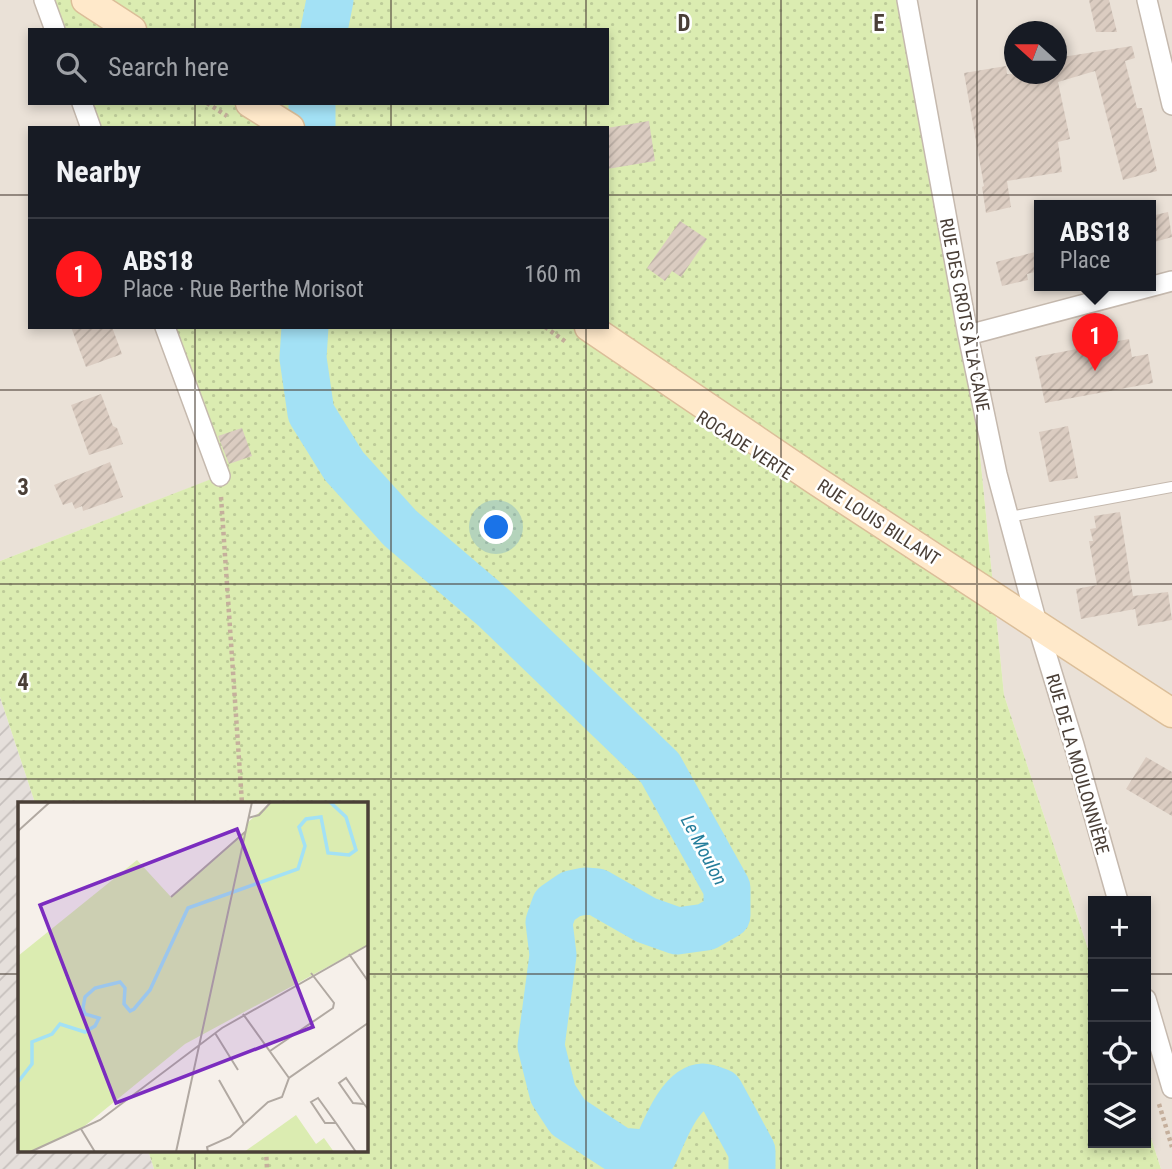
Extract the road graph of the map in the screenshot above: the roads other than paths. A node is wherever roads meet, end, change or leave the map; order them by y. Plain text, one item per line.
1 (44, 0) edge
2 (86, 0) edge
3 (907, 0) edge
4 (1147, 0) edge
5 (54, 28) edge
6 (129, 28) edge
7 (83, 105) edge
8 (253, 105) edge
9 (1172, 105) edge
10 (90, 126) edge
11 (287, 126) edge
12 (1134, 291) edge
13 (166, 329) edge
14 (968, 335) junction
15 (583, 338) edge
16 (219, 476) road end
17 (1172, 487) edge
18 (1009, 517) junction
19 (1038, 626) junction
20 (1172, 713) edge
21 (1117, 896) edge
22 (1151, 1016) edge
23 (1172, 1088) edge

1 - 5 street
2 - 6 street
3 - 14 street, RUE DES CROTS À LA CANE
4 - 9 street
7 - 10 street
8 - 11 street
12 - 14 street
13 - 16 street
14 - 18 street, RUE DES CROTS À LA CANE
15 - 19 street, RUE LOUIS BILLANT
17 - 18 lane
18 - 19 street, RUE DES CROTS À LA CANE
19 - 20 street, RUE LOUIS BILLANT
19 - 21 street, RUE DE LA MOULONNIÈRE
22 - 23 street

